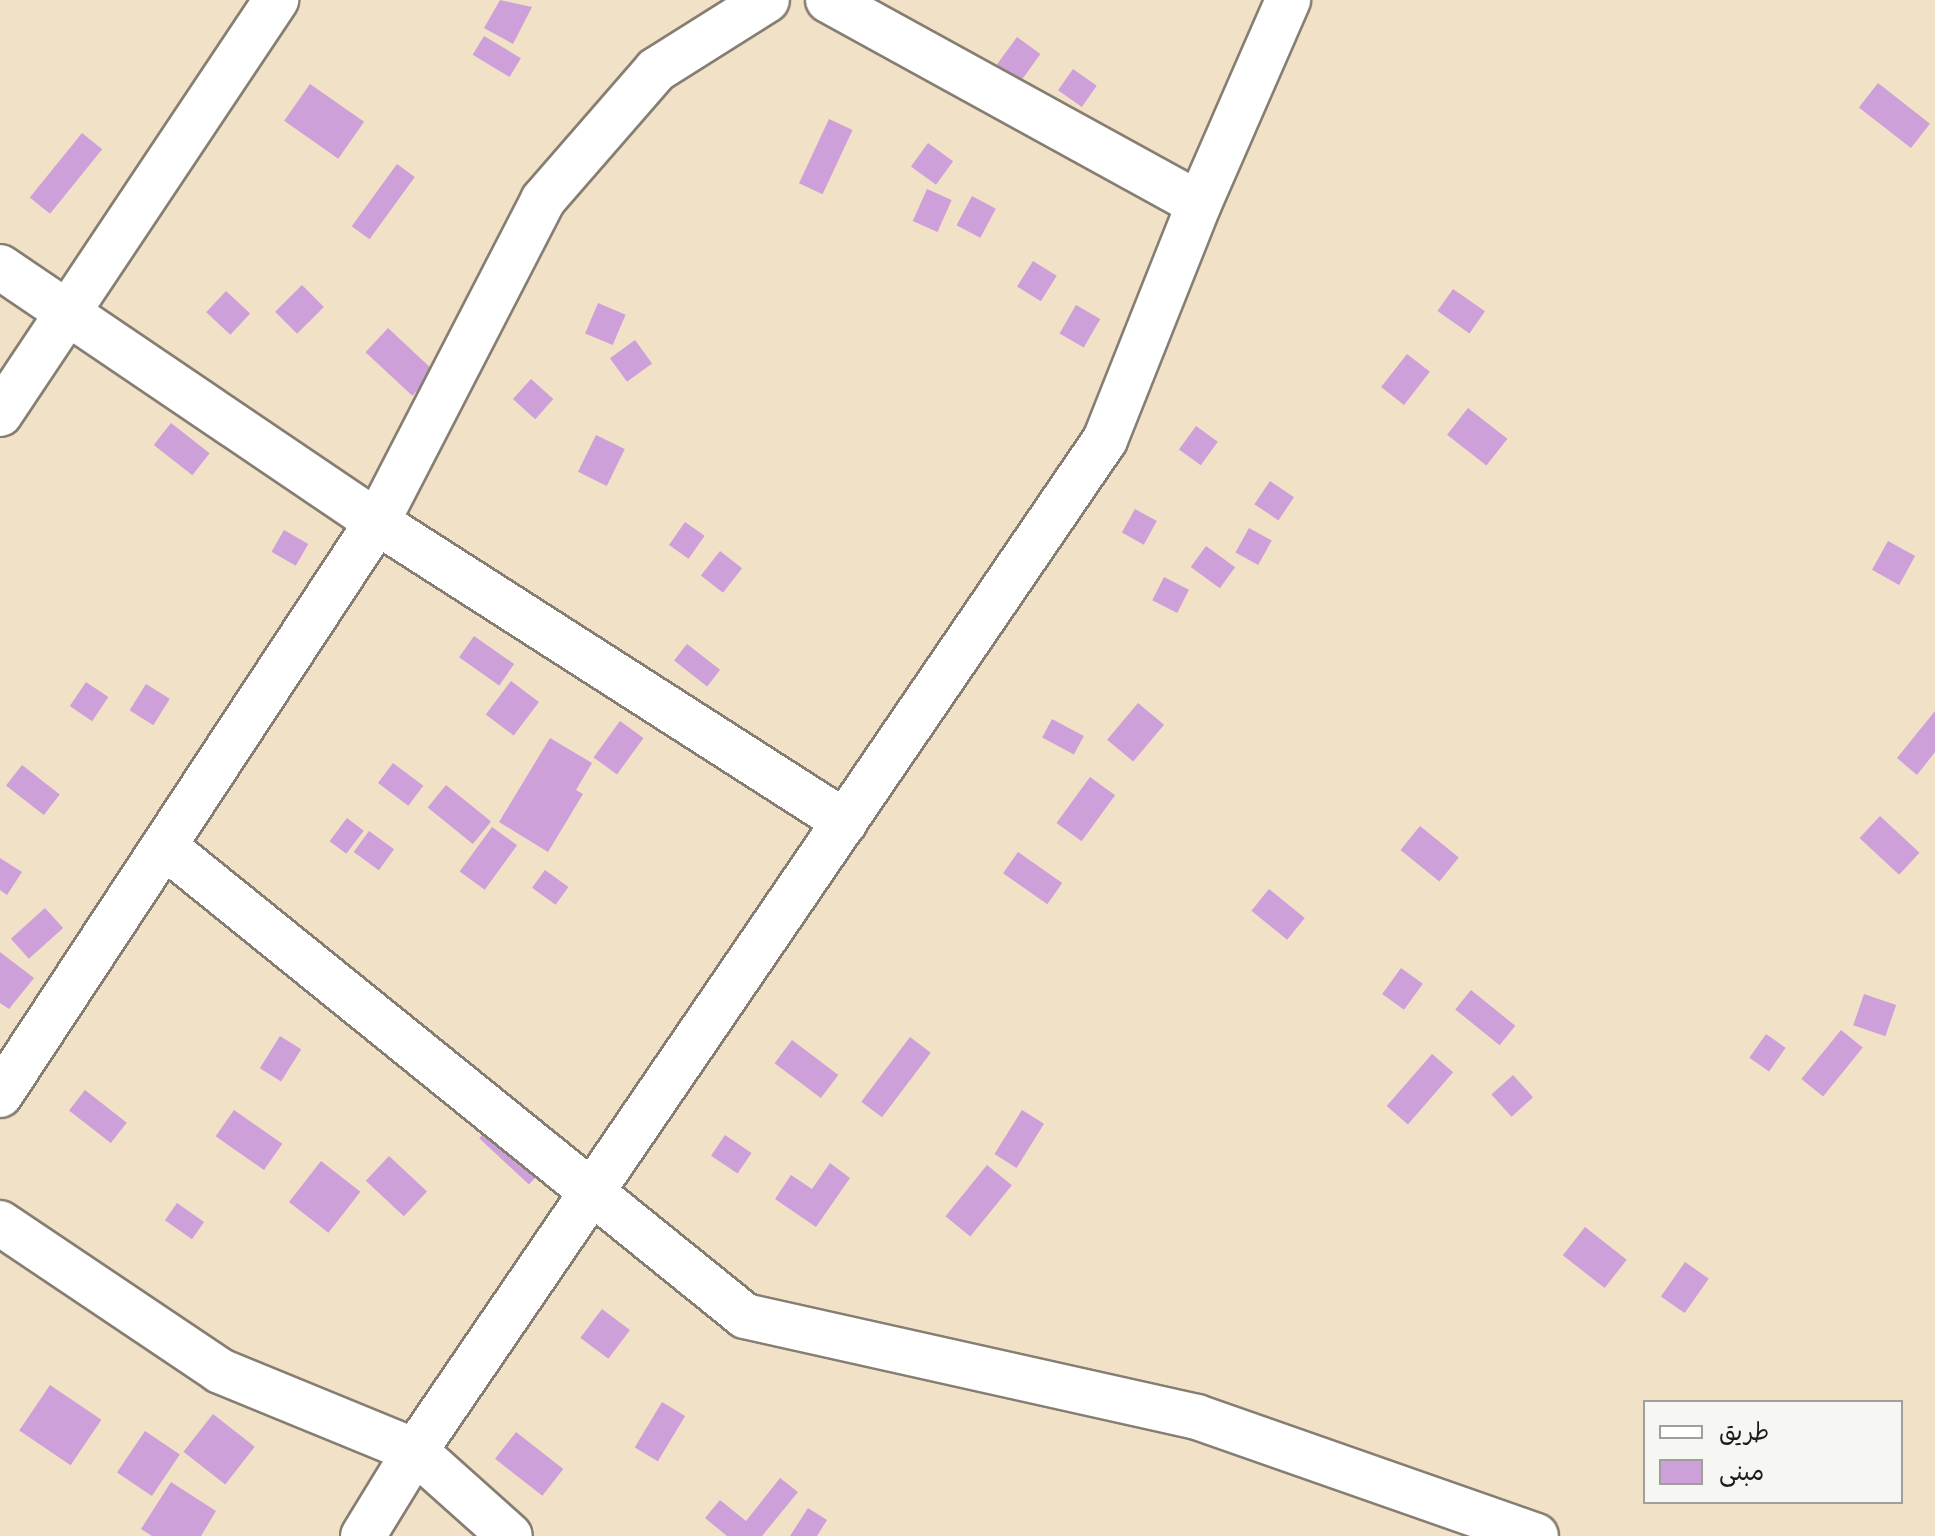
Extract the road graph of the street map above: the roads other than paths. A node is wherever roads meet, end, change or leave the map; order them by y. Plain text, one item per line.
1 (276, 0) edge
2 (767, 0) edge
3 (828, 0) edge
4 (1288, 0) edge
5 (1199, 204) junction
6 (0, 267) edge
7 (66, 315) junction
8 (0, 414) edge
9 (377, 522) junction
10 (845, 822) junction
11 (164, 846) junction
12 (0, 1095) edge
13 (592, 1192) junction
14 (0, 1223) edge
15 (415, 1451) junction
16 (363, 1536) edge
17 (510, 1536) edge
18 (1536, 1536) edge

1 - 7 street
2 - 9 street
3 - 5 street
4 - 5 street
5 - 10 street
6 - 7 street
7 - 8 street
7 - 9 street
9 - 10 street
9 - 11 street
10 - 13 street
11 - 12 street
11 - 13 street
13 - 15 street
13 - 18 street
14 - 15 street
15 - 16 street
15 - 17 street

